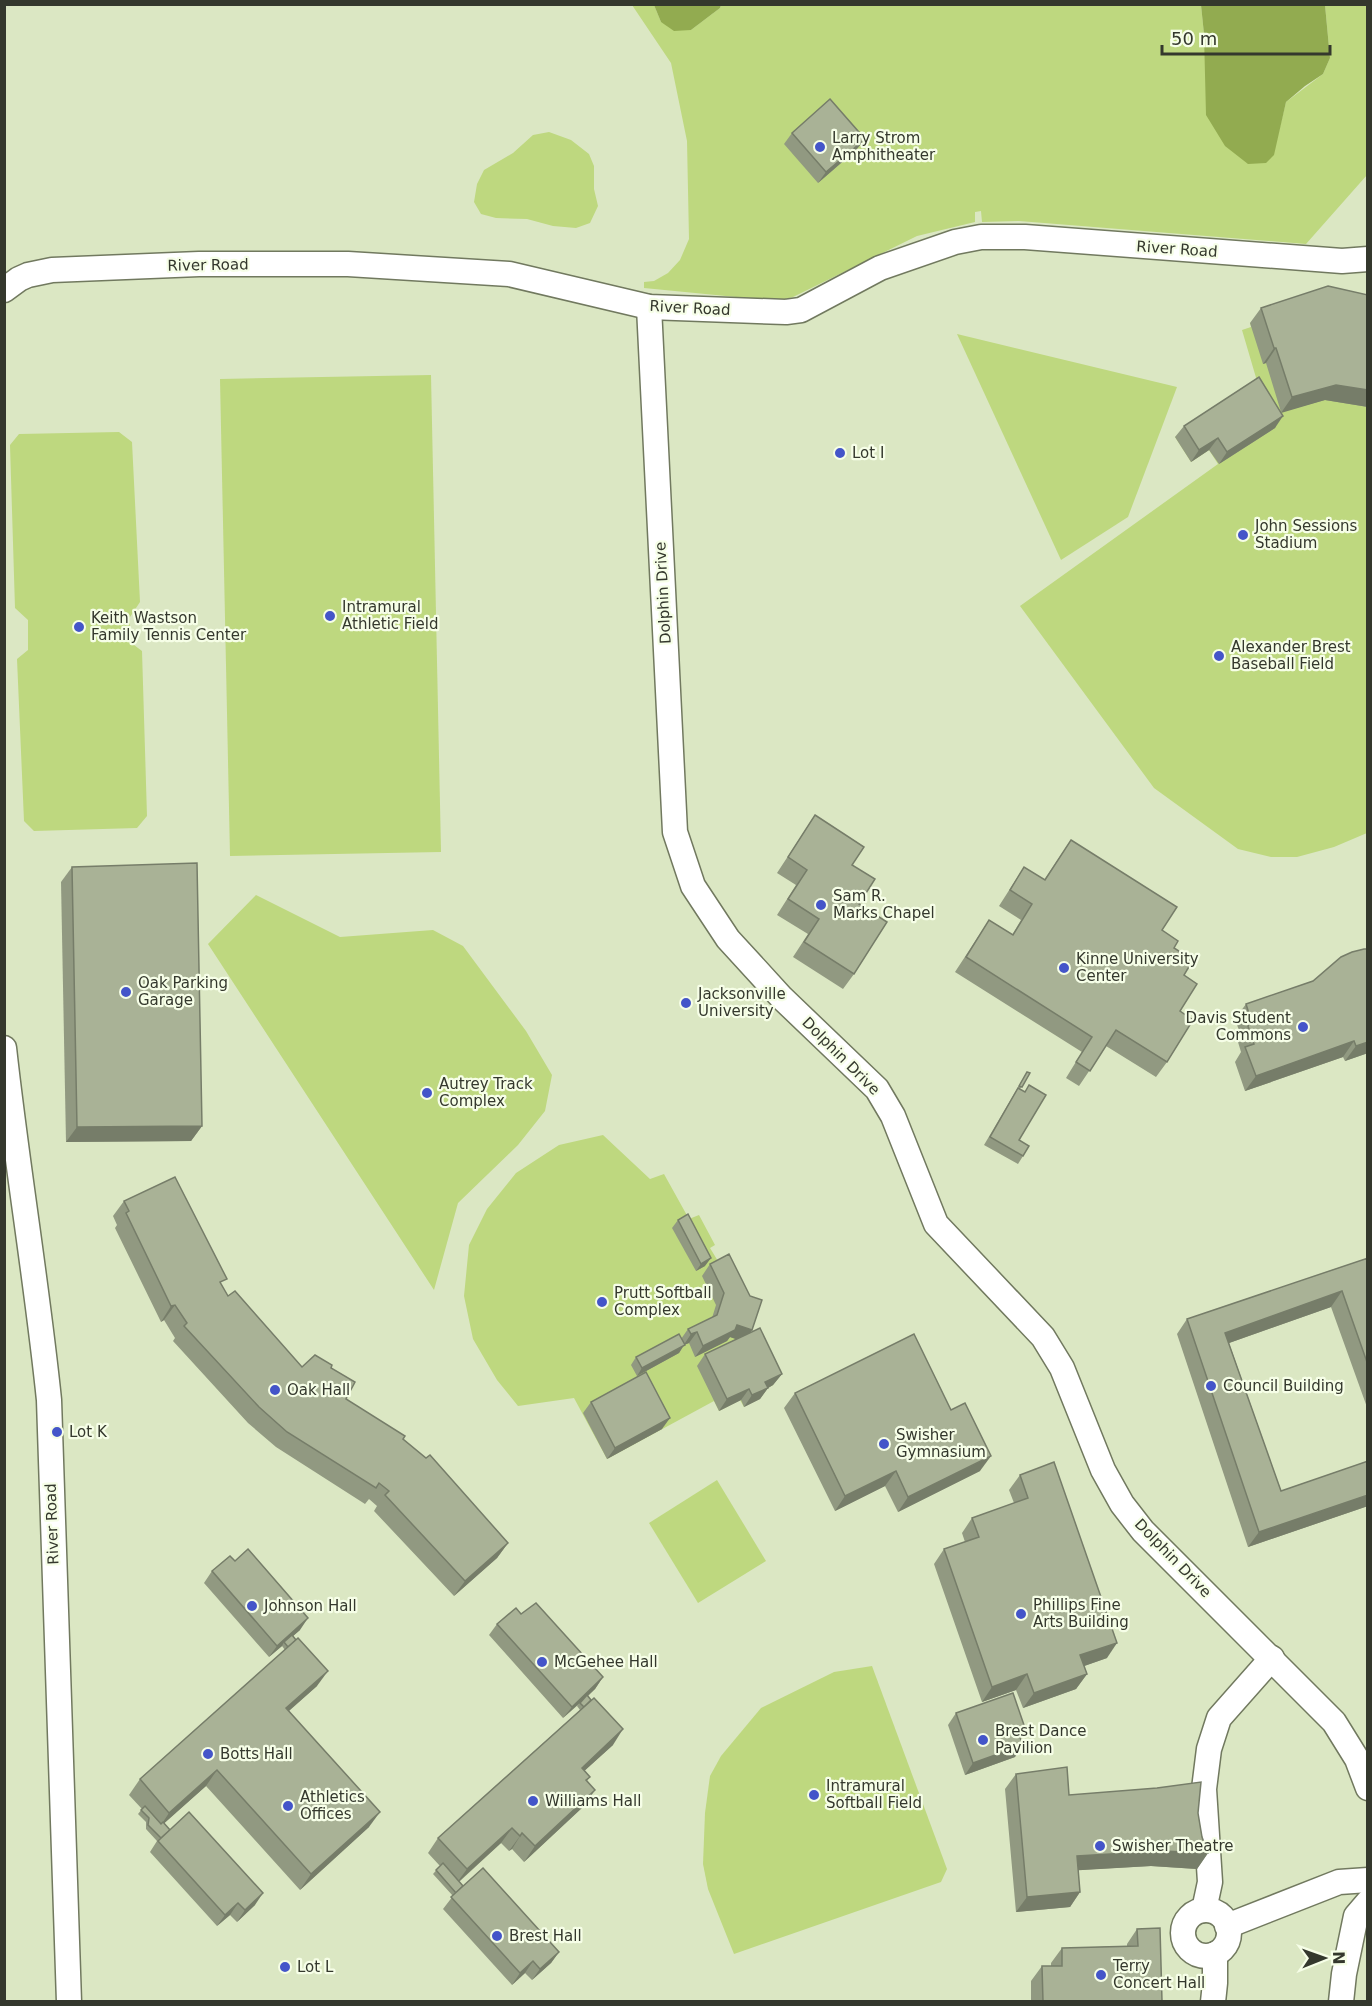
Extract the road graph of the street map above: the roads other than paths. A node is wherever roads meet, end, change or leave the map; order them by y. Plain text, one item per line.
1 (1368, 259) edge
2 (4, 290) edge
3 (649, 307) junction
4 (4, 1048) edge
5 (1272, 1658) junction
6 (1368, 1788) edge
7 (1368, 1880) edge
8 (1368, 1902) edge
9 (1204, 1910) junction
10 (1227, 1926) junction
11 (1215, 1954) junction
12 (69, 2001) edge
13 (1213, 2001) edge
14 (1341, 2001) edge

1 - 3 street, River Road
2 - 3 street, River Road
3 - 5 street, Dolphin Drive
4 - 12 street, River Road
5 - 6 street, Dolphin Drive
5 - 9 street
7 - 10 street
8 - 14 street
9 - 10 street
9 - 11 street
10 - 11 street
11 - 13 street

